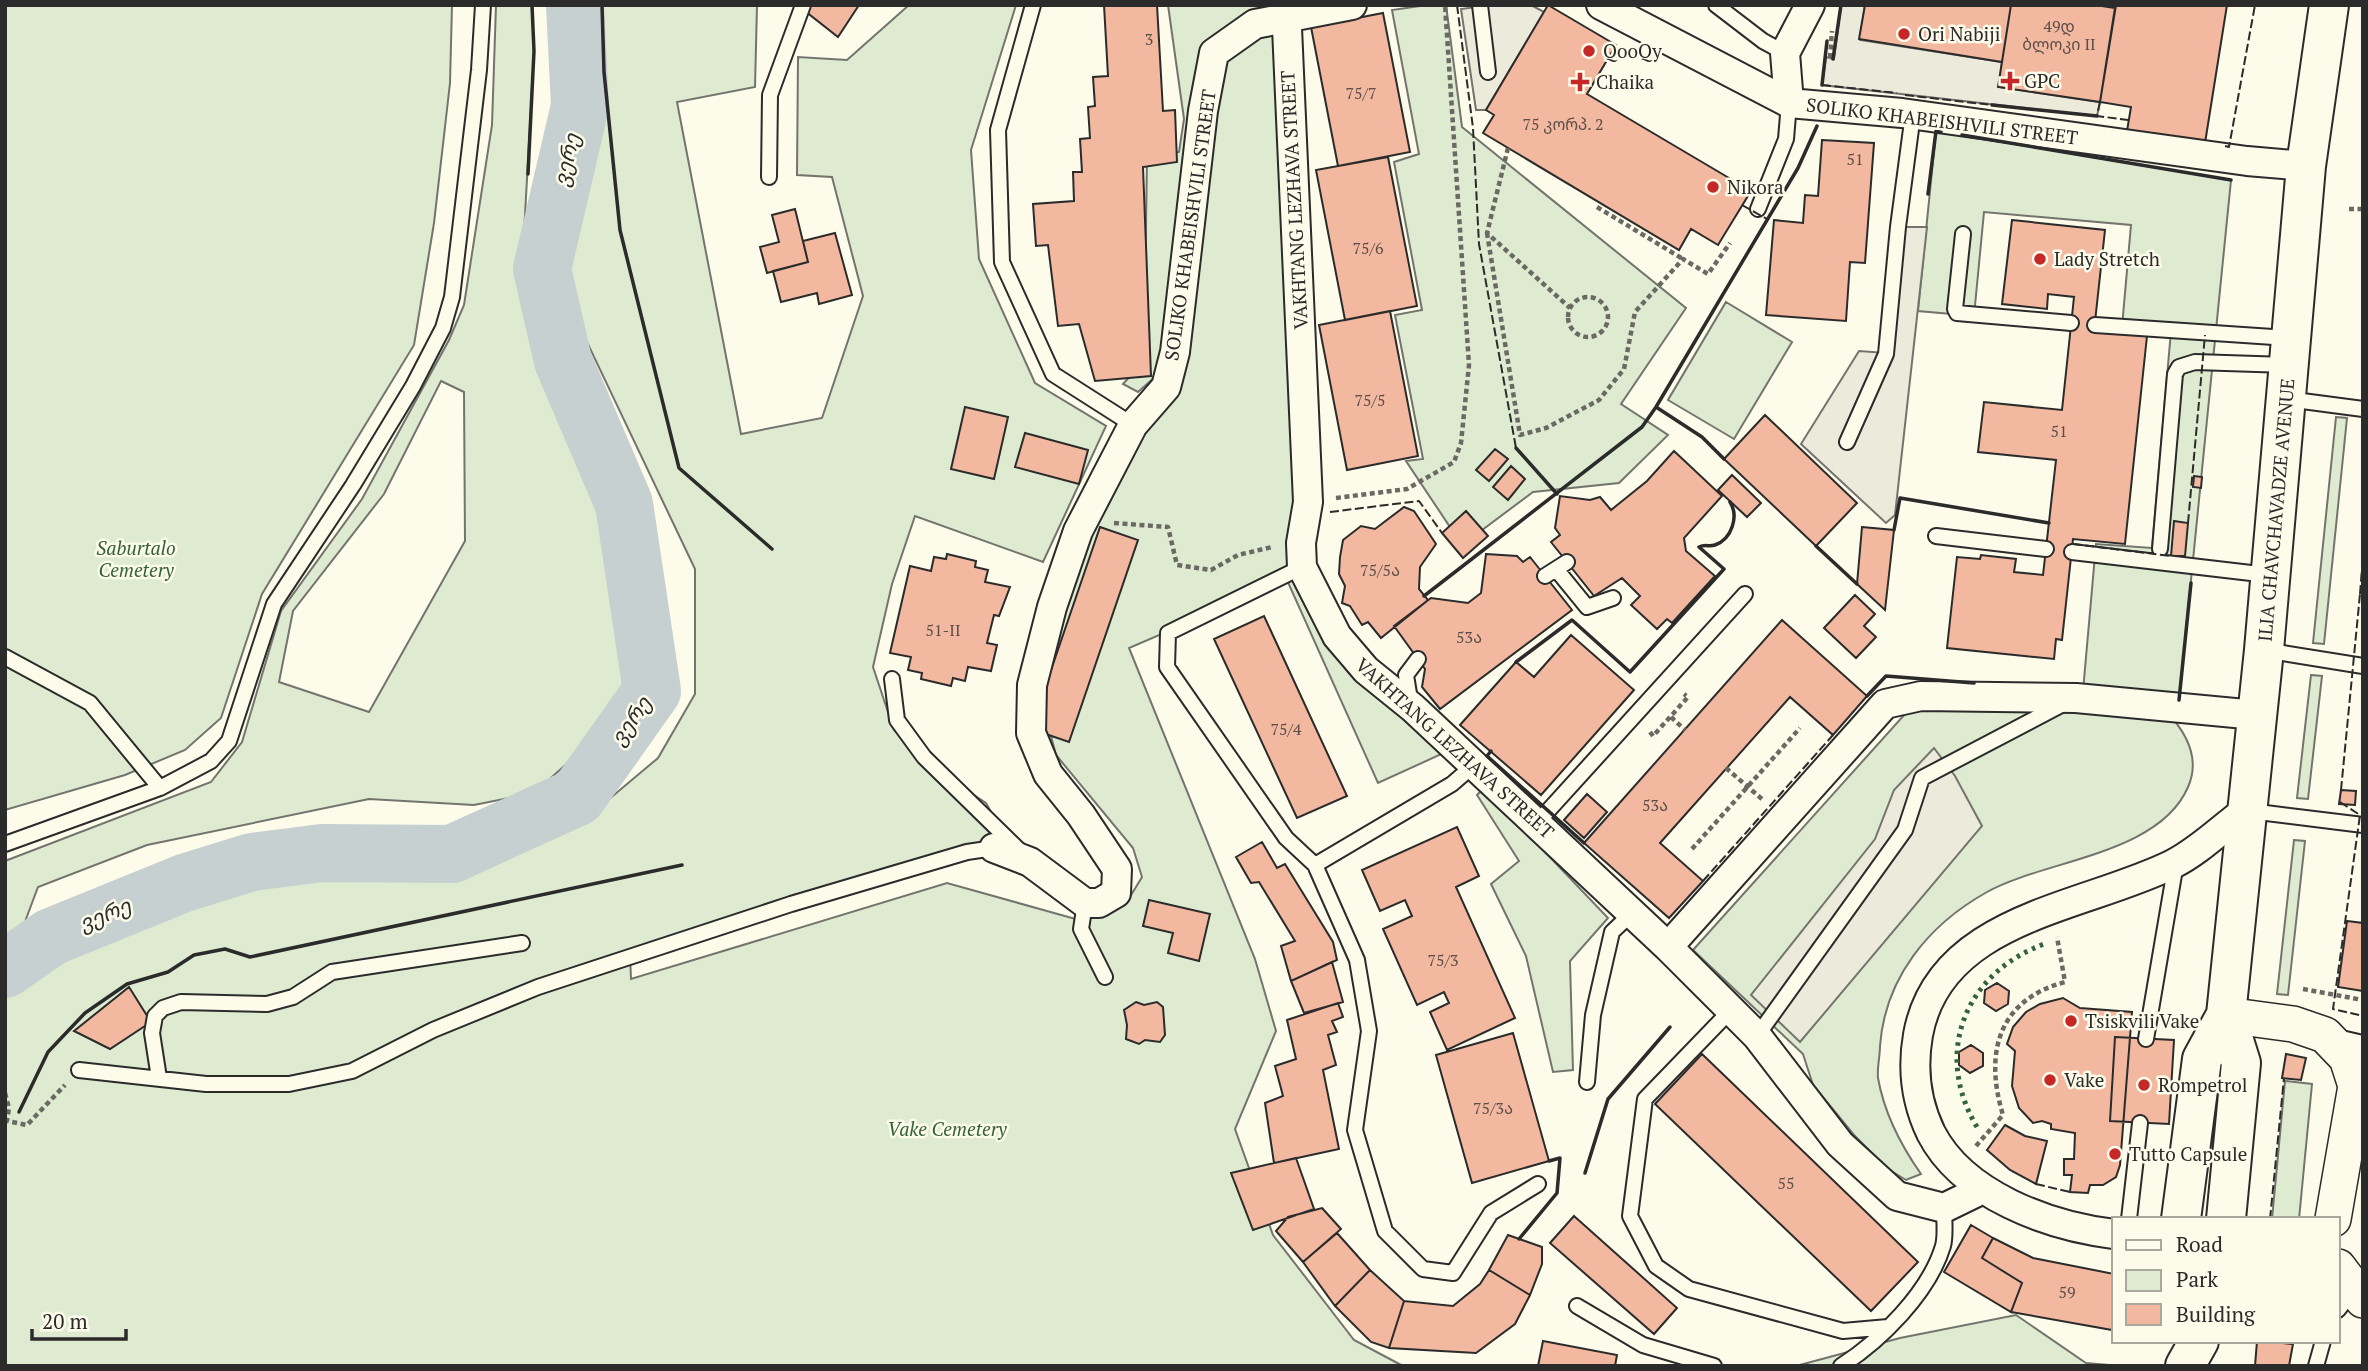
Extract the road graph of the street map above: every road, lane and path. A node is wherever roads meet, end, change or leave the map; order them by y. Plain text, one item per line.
1 (483, 5) edge
2 (803, 5) edge
3 (1033, 5) edge
4 (1352, 5) edge
5 (1445, 5) edge
6 (1480, 5) edge
7 (1601, 5) edge
8 (1716, 5) edge
9 (1810, 5) edge
10 (2329, 5) edge
11 (1286, 11) edge
12 (1831, 40) dead end
13 (1785, 52) junction
14 (1830, 58) dead end
15 (1488, 72) dead end
16 (1789, 103) junction
17 (1913, 114) junction
18 (1508, 148) dead end
19 (2306, 166) junction
20 (769, 177) dead end
21 (1597, 207) dead end
22 (1758, 209) dead end
23 (2349, 209) dead end
24 (2363, 209) edge
25 (1487, 233) junction
26 (1963, 234) dead end
27 (1730, 243) dead end
28 (1683, 260) junction
29 (1570, 308) junction
30 (2071, 323) dead end
31 (2095, 325) dead end
32 (2288, 367) junction
33 (2363, 409) edge
34 (1133, 425) junction
35 (1847, 442) dead end
36 (1308, 502) junction
37 (1089, 511) junction
38 (1936, 536) dead end
39 (2046, 549) dead end
40 (2160, 549) dead end
41 (2072, 552) dead end
42 (1301, 555) junction
43 (1556, 569) dead end
44 (2270, 576) junction
45 (1745, 594) dead end
46 (1613, 598) dead end
47 (2264, 650) junction
48 (5, 657) edge
49 (1418, 659) dead end
50 (2363, 666) edge
51 (892, 679) dead end
52 (1688, 697) dead end
53 (2076, 698) junction
54 (1413, 708) junction
55 (2256, 715) junction
56 (1671, 717) junction
57 (1800, 728) dead end
58 (1685, 730) dead end
59 (1653, 736) dead end
60 (1474, 765) junction
61 (1727, 768) dead end
62 (1748, 787) junction
63 (160, 788) junction
64 (1769, 806) dead end
65 (2245, 811) junction
66 (1537, 822) junction
67 (2363, 825) edge
68 (5, 844) edge
69 (994, 848) joint
70 (1692, 849) dead end
71 (1030, 862) junction
72 (2176, 863) junction
73 (1315, 865) junction
74 (1086, 903) junction
75 (2051, 908) junction
76 (1632, 912) junction
77 (522, 943) dead end
78 (1668, 947) junction
79 (1105, 977) dead end
80 (2303, 989) dead end
81 (2363, 1000) edge
82 (1731, 1010) junction
83 (2226, 1014) junction
84 (2325, 1035) junction
85 (1757, 1036) junction
86 (2146, 1039) dead end
87 (2363, 1043) edge
88 (79, 1070) joint
89 (159, 1079) junction
90 (1587, 1082) dead end
91 (5, 1093) edge
92 (2140, 1123) dead end
93 (1956, 1167) junction
94 (1538, 1184) dead end
95 (1981, 1190) junction
96 (1944, 1208) junction
97 (2129, 1217) edge
98 (2181, 1217) edge
99 (2226, 1217) edge
100 (2333, 1217) edge
101 (2112, 1233) edge
102 (1577, 1306) dead end
103 (1888, 1327) junction
104 (2178, 1343) edge
105 (2198, 1343) edge
106 (2322, 1343) edge
107 (1714, 1366) edge
108 (1841, 1366) edge
109 (2184, 1366) edge
110 (2316, 1366) edge

1 - 63 lane
2 - 20 lane
3 - 34 lane
4 - 11 street, SOLIKO KHABEISHVILI STREET
5 - 36 path
6 - 15 lane
7 - 16 street, SOLIKO KHABEISHVILI STREET
8 - 13 lane
9 - 13 street
10 - 19 main road, ILIA CHAVCHAVADZE AVENUE
11 - 34 street, SOLIKO KHABEISHVILI STREET
11 - 36 street, VAKHTANG LEZHAVA STREET
12 - 14 path
13 - 16 street
16 - 17 street, SOLIKO KHABEISHVILI STREET
16 - 22 lane
17 - 19 street, SOLIKO KHABEISHVILI STREET
17 - 35 lane
18 - 25 path
19 - 32 main road, ILIA CHAVCHAVADZE AVENUE
21 - 28 path
23 - 24 path
25 - 28 path
25 - 29 path
26 - 30 lane
27 - 28 path
29 - 29 path
31 - 32 lane
32 - 33 lane
32 - 40 lane
32 - 44 main road, ILIA CHAVCHAVADZE AVENUE
34 - 37 street, SOLIKO KHABEISHVILI STREET
36 - 42 street, VAKHTANG LEZHAVA STREET
37 - 42 path
37 - 74 street, SOLIKO KHABEISHVILI STREET
38 - 39 lane
41 - 44 lane
42 - 54 street, VAKHTANG LEZHAVA STREET
42 - 73 lane
43 - 46 lane
44 - 47 main road, ILIA CHAVCHAVADZE AVENUE
45 - 66 lane
47 - 50 lane
47 - 55 main road, ILIA CHAVCHAVADZE AVENUE
48 - 63 lane
49 - 54 lane
51 - 71 lane
52 - 56 path
53 - 55 street
53 - 78 street
53 - 85 lane
54 - 60 street, VAKHTANG LEZHAVA STREET
55 - 65 main road, ILIA CHAVCHAVADZE AVENUE
56 - 58 path
56 - 59 path
57 - 62 path
60 - 66 street, VAKHTANG LEZHAVA STREET
60 - 73 lane
61 - 62 path
62 - 64 path
62 - 70 path
63 - 68 lane
65 - 67 lane
65 - 72 street
65 - 83 main road, ILIA CHAVCHAVADZE AVENUE
66 - 76 street, VAKHTANG LEZHAVA STREET
69 - 71 street
69 - 89 lane
71 - 74 street
72 - 75 street
72 - 86 lane
73 - 94 lane
74 - 79 lane
75 - 93 path
75 - 93 street
76 - 78 street, VAKHTANG LEZHAVA STREET
76 - 90 lane
77 - 89 lane
78 - 82 street, VAKHTANG LEZHAVA STREET
80 - 81 path
82 - 85 street, VAKHTANG LEZHAVA STREET
82 - 103 lane
83 - 84 street
83 - 98 main road, ILIA CHAVCHAVADZE AVENUE
83 - 99 main road, ILIA CHAVCHAVADZE AVENUE
84 - 87 lane
84 - 100 street
85 - 96 street, VAKHTANG LEZHAVA STREET
88 - 89 lane
88 - 91 path
92 - 97 lane
93 - 95 street
95 - 96 street
95 - 101 street
96 - 103 lane
102 - 107 lane
103 - 108 lane
104 - 109 main road
105 - 109 main road
106 - 110 lane

